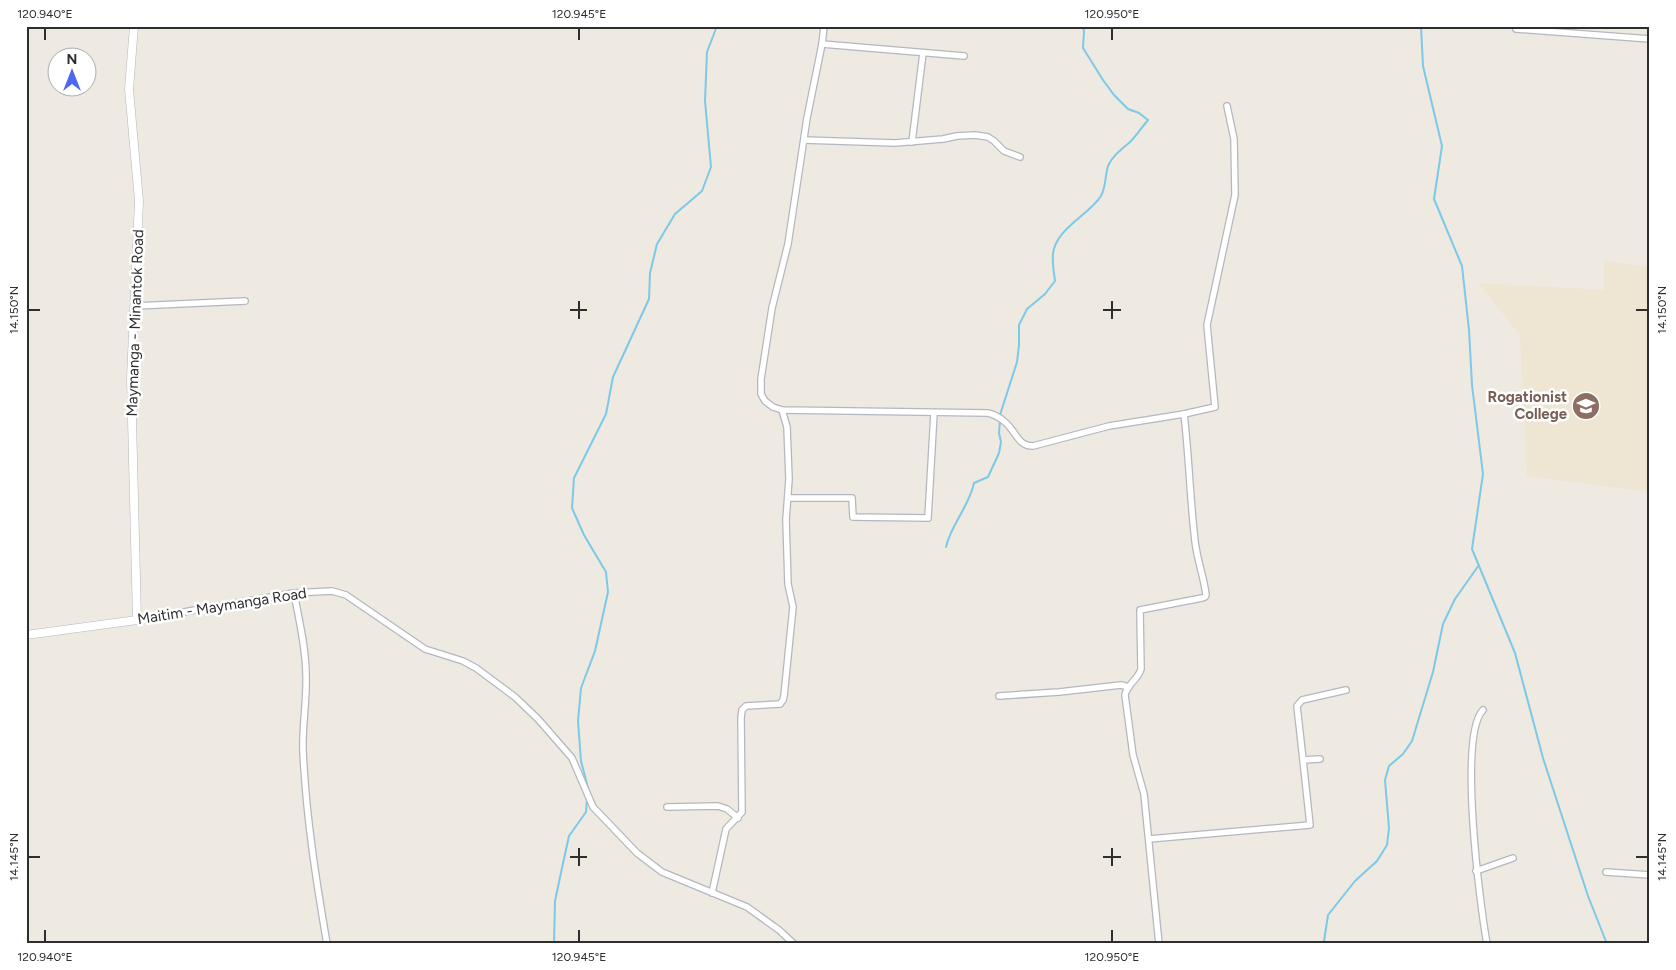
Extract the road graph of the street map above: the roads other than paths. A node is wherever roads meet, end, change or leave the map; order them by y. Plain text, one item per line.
1 (134, 26) edge
2 (824, 26) edge
3 (1516, 29) dead end
4 (1650, 40) edge
5 (822, 44) junction
6 (923, 53) junction
7 (964, 56) dead end
8 (1227, 106) dead end
9 (804, 140) junction
10 (912, 142) junction
11 (1020, 157) dead end
12 (245, 301) dead end
13 (135, 306) junction
14 (782, 410) junction
15 (934, 413) junction
16 (1184, 414) junction
17 (788, 498) junction
18 (294, 593) junction
19 (137, 620) junction
20 (26, 635) edge
21 (1129, 688) junction
22 (1346, 690) dead end
23 (999, 696) dead end
24 (1483, 710) dead end
25 (1320, 759) dead end
26 (1303, 760) junction
27 (667, 807) dead end
28 (738, 818) junction
29 (1149, 839) junction
30 (1513, 858) dead end
31 (1476, 871) junction
32 (1606, 872) dead end
33 (1650, 875) edge
34 (712, 893) junction
35 (327, 944) edge
36 (794, 944) edge
37 (1159, 944) edge
38 (1487, 944) edge

1 - 13 street, Maymanga - Minantok Road
2 - 5 street
3 - 4 street
5 - 6 street
5 - 9 street
6 - 7 street
6 - 10 street
8 - 16 street
9 - 10 street
9 - 14 street
10 - 11 street
12 - 13 street
13 - 19 street, Maymanga - Minantok Road
14 - 15 street
14 - 17 street
15 - 16 street
15 - 17 street
16 - 21 street
17 - 28 street
18 - 19 street, Maitim - Maymanga Road
18 - 34 street, Maitim - Maymanga Road
18 - 35 street
19 - 20 street, Maitim - Maymanga Road
21 - 23 street
21 - 29 street
22 - 26 street
24 - 31 street
25 - 26 street
26 - 29 street
27 - 28 street
28 - 34 street
29 - 37 street
30 - 31 street
31 - 38 street
32 - 33 street
34 - 36 street, Maitim - Maymanga Road

